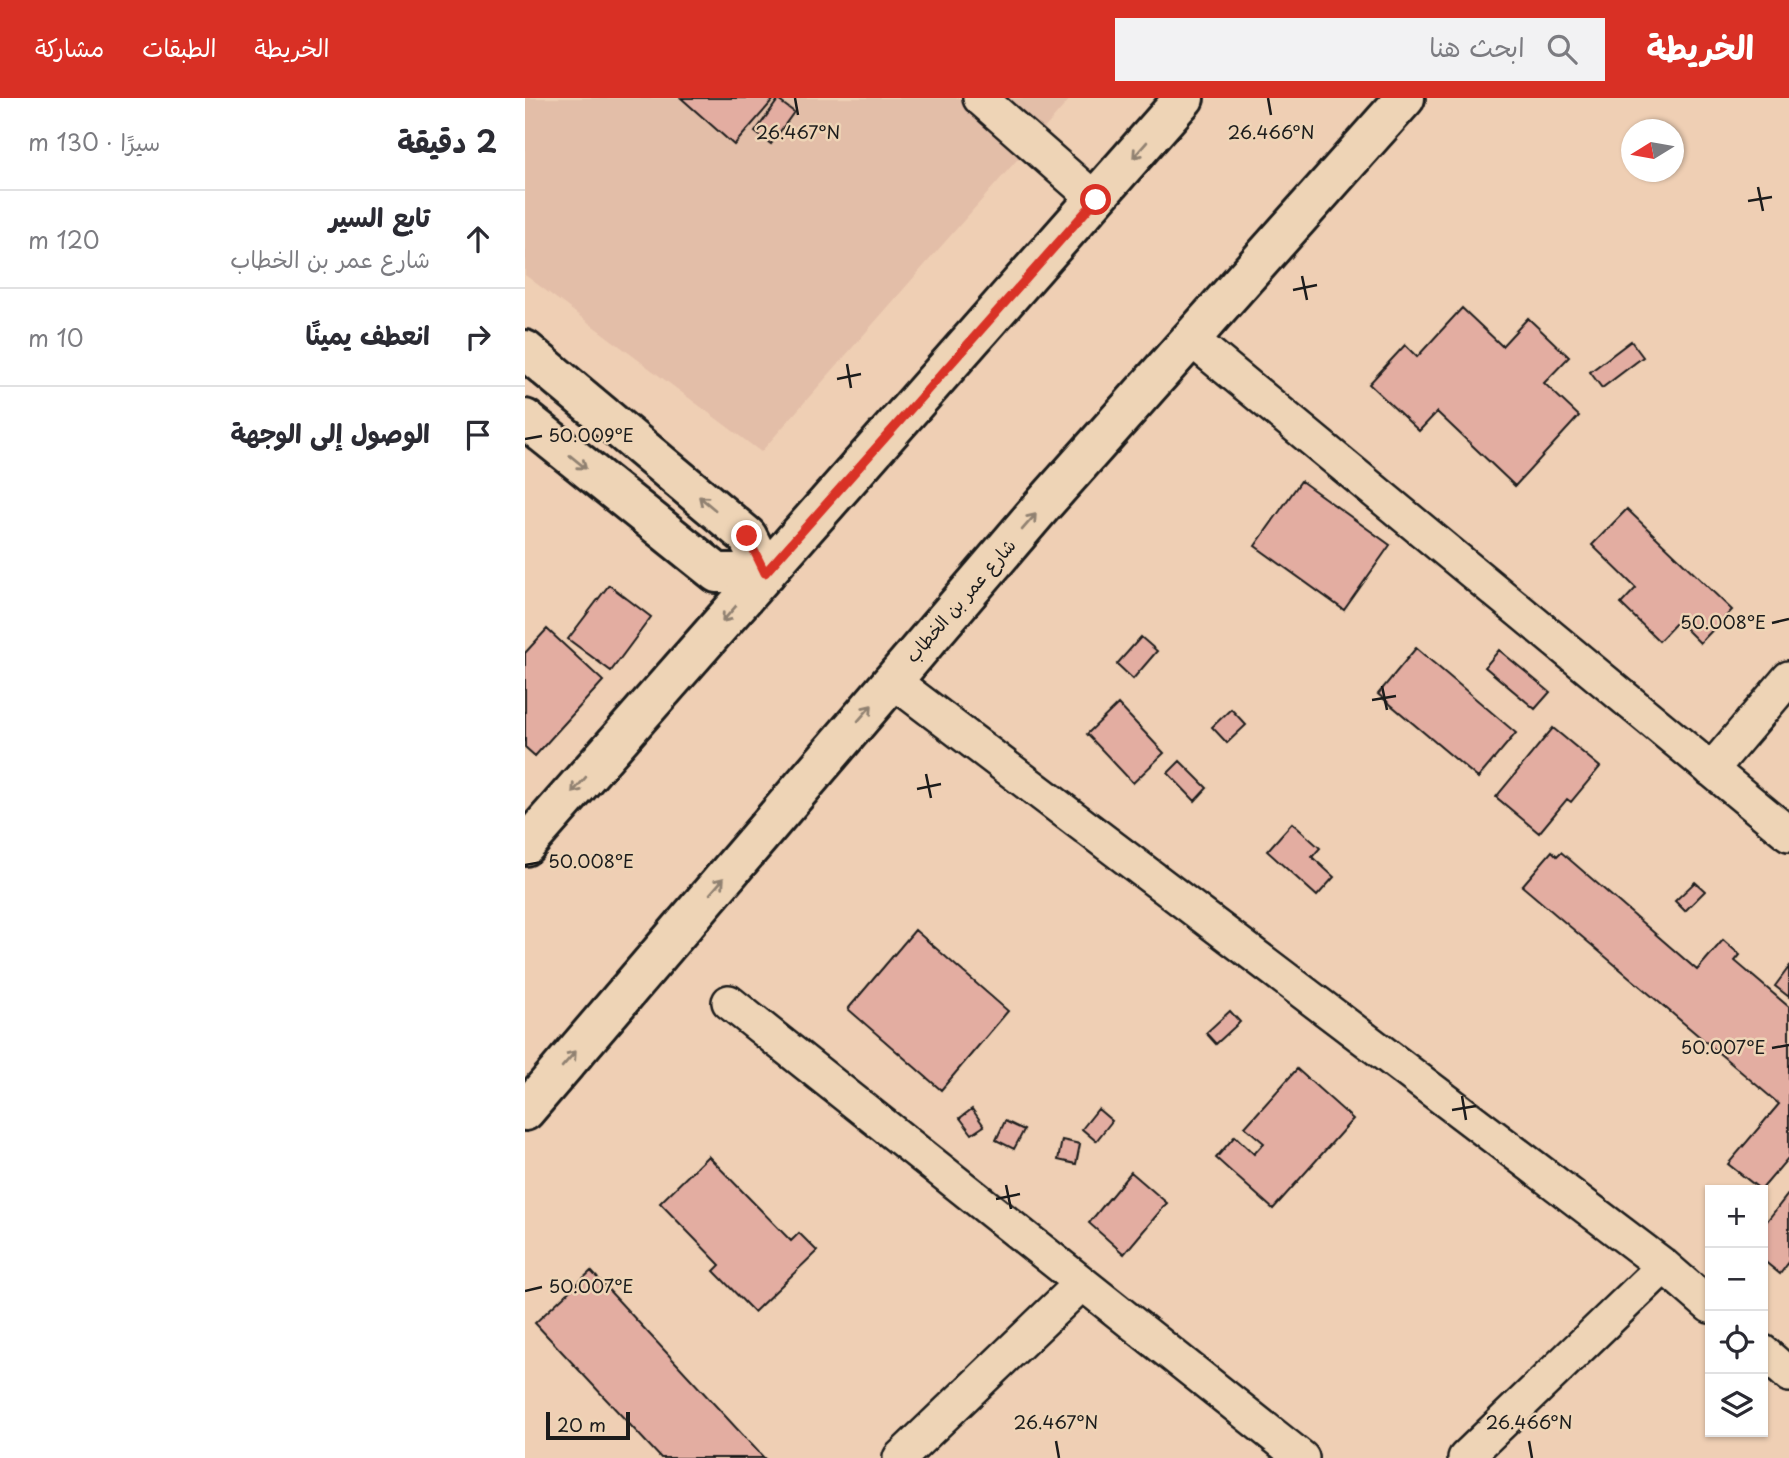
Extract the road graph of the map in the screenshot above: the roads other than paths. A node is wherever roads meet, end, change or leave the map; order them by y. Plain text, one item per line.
1 (980, 98) edge
2 (1184, 98) edge
3 (1405, 98) edge
4 (1096, 200) junction
5 (1191, 339) junction
6 (525, 350) edge
7 (525, 419) edge
8 (765, 573) junction
9 (1789, 678) edge
10 (893, 681) junction
11 (1711, 770) junction
12 (1789, 834) edge
13 (525, 846) edge
14 (729, 1002) dead end
15 (525, 1111) edge
16 (1664, 1266) junction
17 (1082, 1283) junction
18 (1705, 1302) edge
19 (1768, 1356) edge
20 (1789, 1375) edge
21 (900, 1458) edge
22 (1302, 1458) edge
23 (1465, 1458) edge

1 - 4 street
2 -> 4 main road
3 - 5 main road, شارع عمر بن الخطاب
4 - 8 main road
10 -> 5 main road, شارع عمر بن الخطاب
5 - 11 street
8 -> 6 main road
7 -> 8 main road
8 -> 13 main road
9 - 11 street
15 -> 10 main road, شارع عمر بن الخطاب
10 - 16 street
11 - 12 street
14 - 17 street
16 - 18 street
16 - 23 street
17 - 21 street
17 - 22 street
19 - 20 street

